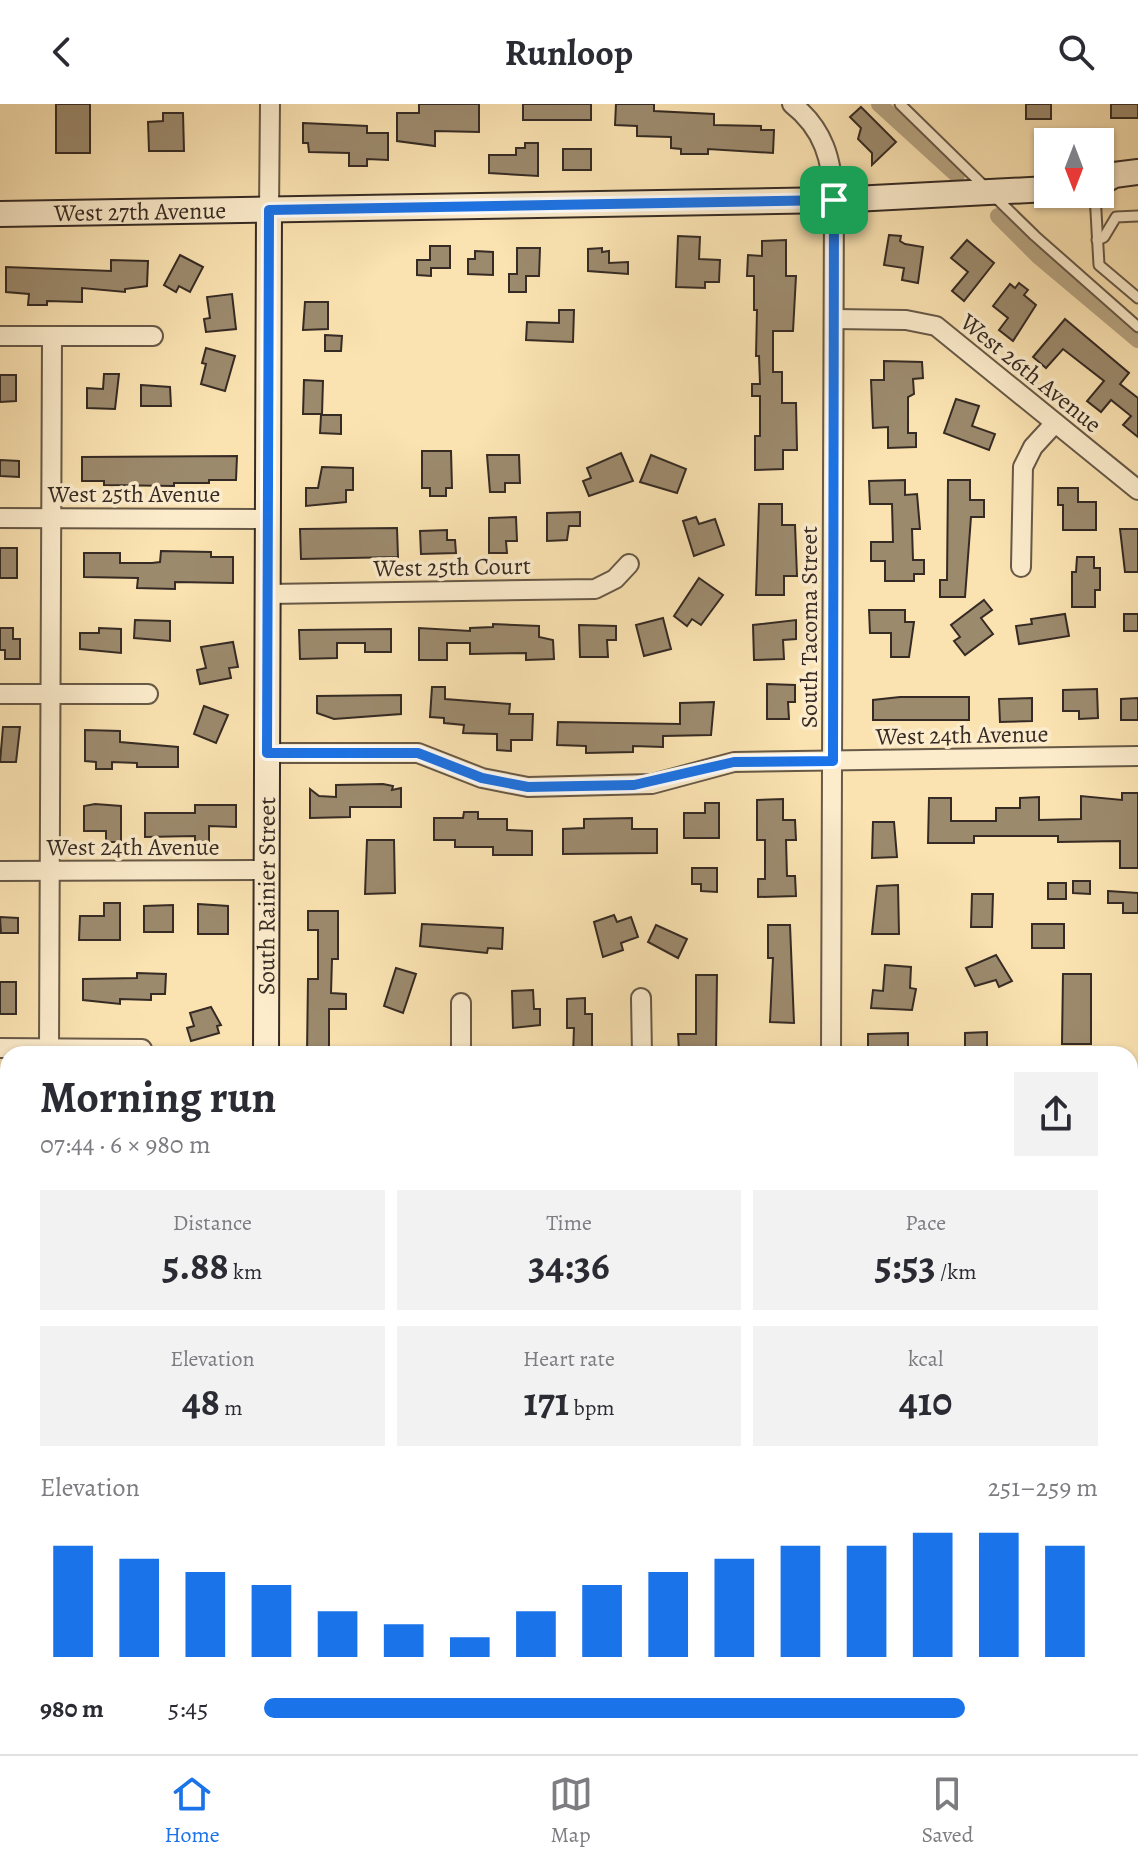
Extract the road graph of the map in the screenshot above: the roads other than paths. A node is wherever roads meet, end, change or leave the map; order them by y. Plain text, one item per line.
1 (270, 104) edge
2 (792, 104) edge
3 (900, 104) edge
4 (1138, 172) edge
5 (1114, 175) edge
6 (1114, 187) edge
7 (1034, 190) edge
8 (1138, 190) edge
9 (991, 193) junction
10 (834, 200) junction
11 (1096, 208) edge
12 (269, 210) junction
13 (0, 214) edge
14 (1138, 216) edge
15 (1097, 240) junction
16 (1138, 298) edge
17 (835, 319) junction
18 (1138, 327) edge
19 (0, 336) edge
20 (153, 336) dead end
21 (52, 337) junction
22 (1055, 423) junction
23 (1138, 490) edge
24 (0, 518) edge
25 (51, 518) junction
26 (268, 519) junction
27 (629, 564) dead end
28 (1021, 567) dead end
29 (268, 594) junction
30 (0, 694) edge
31 (51, 694) junction
32 (148, 694) dead end
33 (267, 753) junction
34 (1138, 756) edge
35 (833, 761) junction
36 (267, 870) junction
37 (0, 871) edge
38 (50, 872) junction
39 (641, 998) dead end
40 (461, 1003) dead end
41 (49, 1046) edge
42 (266, 1046) edge
43 (461, 1046) edge
44 (642, 1046) edge
45 (831, 1046) edge

1 - 12 street
2 - 10 street, South Tacoma Street
3 - 9 lane
4 - 5 main road
6 - 8 main road
7 - 9 main road, West 27th Avenue
9 - 10 main road, West 27th Avenue
9 - 18 lane
10 - 12 main road, West 27th Avenue
10 - 17 street, South Tacoma Street
11 - 15 lane
12 - 13 main road, West 27th Avenue
12 - 26 main road, South Rainier Street
14 - 15 lane
15 - 16 lane
17 - 22 street, West 26th Avenue
17 - 35 street, South Tacoma Street
19 - 21 street
20 - 21 street
21 - 25 street
22 - 23 street, West 26th Avenue
22 - 28 street
24 - 25 street, West 25th Avenue
25 - 26 street, West 25th Avenue
25 - 31 street
26 - 29 main road, South Rainier Street
27 - 29 street, West 25th Court
29 - 33 main road, South Rainier Street
30 - 31 street
31 - 32 street
31 - 38 street
33 - 35 street, West 24th Avenue
33 - 36 main road, South Rainier Street
34 - 35 street, West 24th Avenue
35 - 45 street, South Tacoma Street
36 - 38 street, West 24th Avenue
36 - 42 main road, South Rainier Street
37 - 38 street, West 24th Avenue
38 - 41 street
39 - 44 street
40 - 43 street

